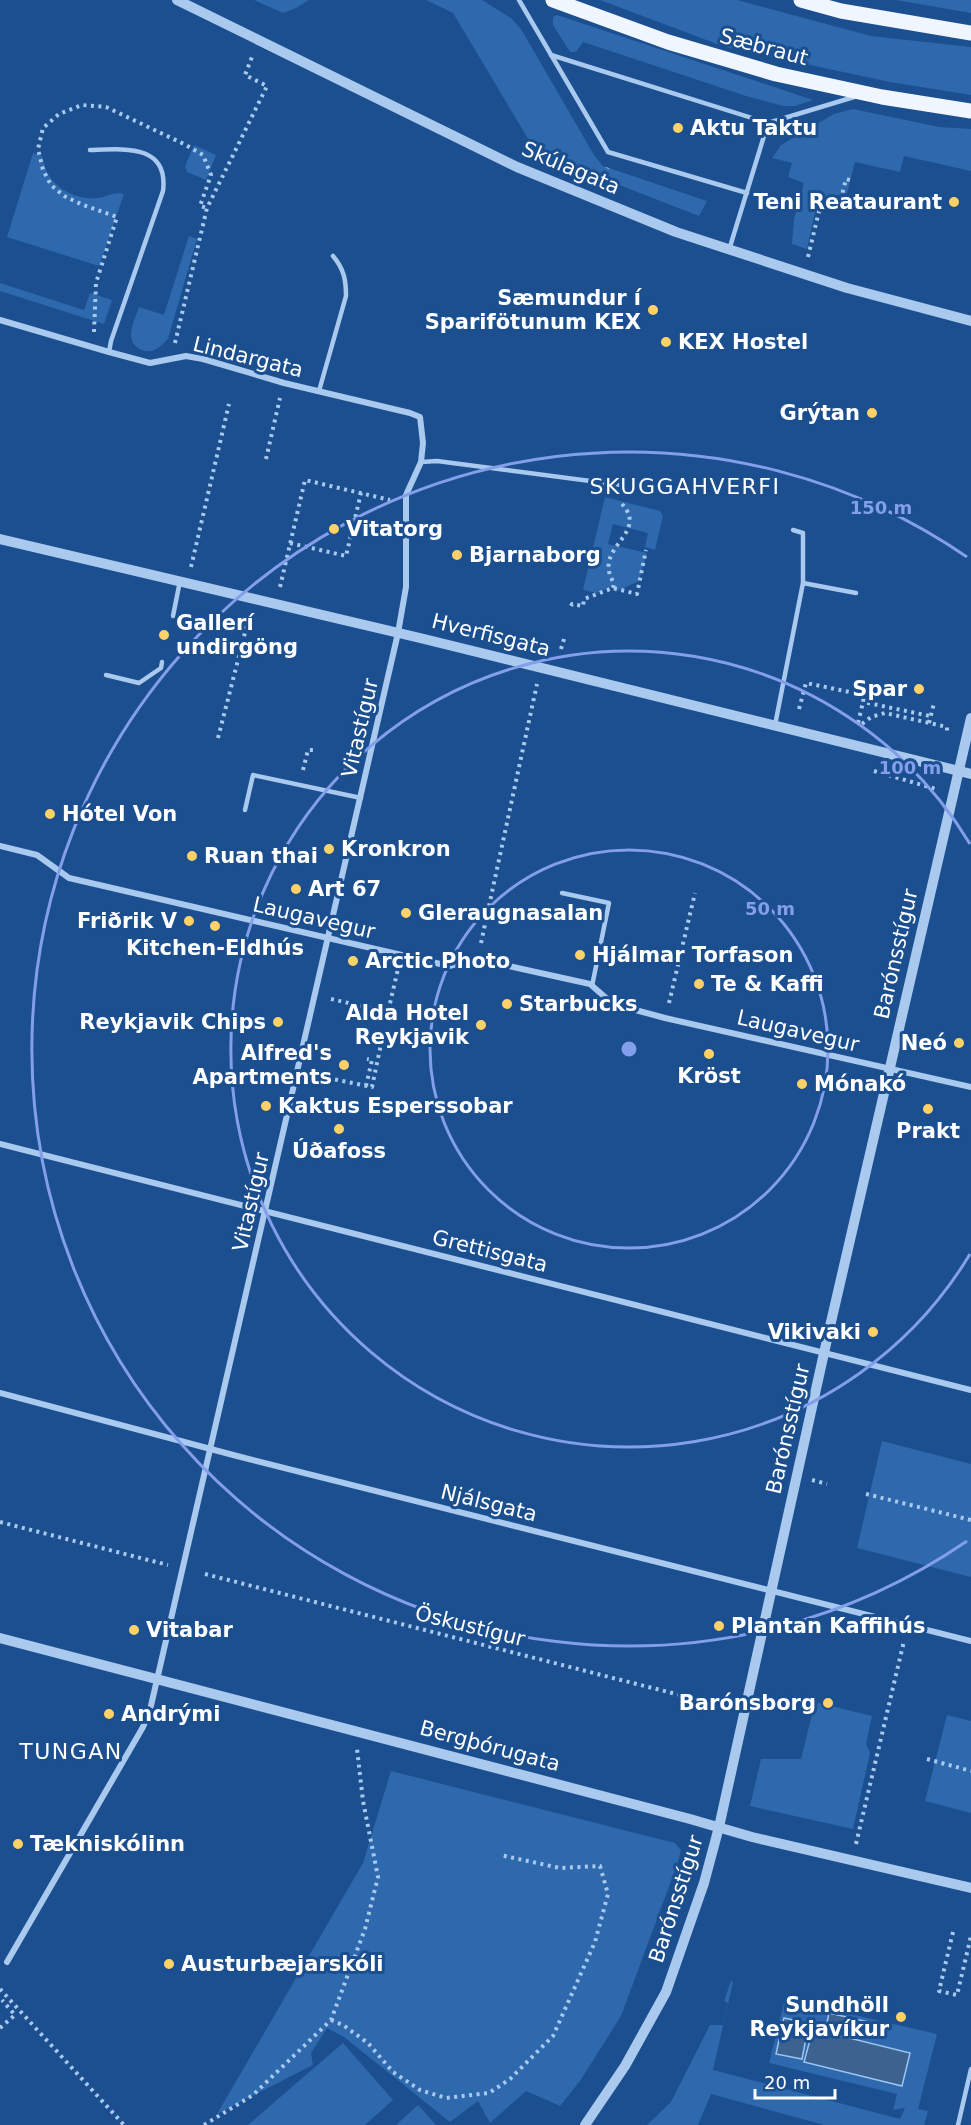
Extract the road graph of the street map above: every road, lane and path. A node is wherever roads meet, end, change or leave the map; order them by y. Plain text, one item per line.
1 (177, 0) edge
2 (519, 0) edge
3 (553, 0) edge
4 (801, 0) edge
5 (971, 33) edge
6 (259, 40) junction
7 (551, 55) junction
8 (866, 93) junction
9 (971, 111) edge
10 (768, 123) junction
11 (90, 150) dead end
12 (607, 170) dead end
13 (604, 177) dead end
14 (850, 180) dead end
15 (747, 193) junction
16 (207, 208) junction
17 (729, 250) junction
18 (333, 256) dead end
19 (808, 257) dead end
20 (0, 320) edge
21 (971, 321) edge
22 (94, 348) junction
23 (109, 352) junction
24 (171, 359) junction
25 (284, 383) junction
26 (319, 391) junction
27 (229, 404) dead end
28 (420, 417) joint
29 (266, 459) dead end
30 (421, 462) junction
31 (621, 485) dead end
32 (361, 493) junction
33 (406, 504) junction
34 (622, 504) dead end
35 (793, 530) dead end
36 (0, 539) edge
37 (290, 543) junction
38 (646, 550) dead end
39 (184, 582) junction
40 (803, 583) junction
41 (279, 587) dead end
42 (614, 588) junction
43 (856, 593) dead end
44 (254, 598) junction
45 (572, 606) dead end
46 (173, 616) dead end
47 (398, 633) junction
48 (564, 639) dead end
49 (561, 649) dead end
50 (162, 662) dead end
51 (106, 675) dead end
52 (537, 684) dead end
53 (863, 702) junction
54 (933, 703) dead end
55 (800, 709) dead end
56 (930, 716) junction
57 (971, 718) edge
58 (928, 723) junction
59 (775, 725) junction
60 (941, 725) dead end
61 (218, 738) dead end
62 (313, 750) dead end
63 (305, 762) dead end
64 (959, 771) junction
65 (971, 774) edge
66 (361, 798) junction
67 (245, 810) dead end
68 (0, 846) edge
69 (562, 893) dead end
70 (695, 893) dead end
71 (328, 938) junction
72 (401, 955) junction
73 (477, 958) junction
74 (592, 986) junction
75 (672, 991) dead end
76 (315, 995) junction
77 (381, 1044) dead end
78 (368, 1059) dead end
79 (889, 1069) junction
80 (298, 1072) junction
81 (366, 1086) junction
82 (971, 1087) edge
83 (0, 1144) edge
84 (266, 1211) junction
85 (825, 1353) junction
86 (971, 1390) edge
87 (0, 1394) edge
88 (212, 1448) junction
89 (866, 1494) dead end
90 (971, 1520) edge
91 (0, 1522) edge
92 (168, 1565) dead end
93 (205, 1574) dead end
94 (772, 1592) junction
95 (907, 1626) junction
96 (0, 1638) edge
97 (971, 1641) edge
98 (159, 1679) junction
99 (727, 1707) dead end
100 (355, 1731) junction
101 (927, 1759) dead end
102 (971, 1771) edge
103 (719, 1827) junction
104 (500, 1855) dead end
105 (852, 1860) junction
106 (971, 1888) edge
107 (953, 1932) dead end
108 (971, 1936) edge
109 (7, 1962) dead end
110 (0, 1989) edge
111 (7, 1996) junction
112 (1, 2001) edge
113 (331, 2020) junction
114 (0, 2028) edge
115 (971, 2069) edge
116 (124, 2125) edge
117 (204, 2125) edge
118 (585, 2125) edge
119 (958, 2125) edge

1 - 6 street, Skúlagata
2 - 7 lane
3 - 8 main road, Sæbraut
4 - 5 main road
6 - 16 path
6 - 17 street, Skúlagata
7 - 10 lane
7 - 15 lane
8 - 9 main road, Sæbraut
8 - 10 lane
10 - 15 lane
11 - 23 lane
12 - 13 path
14 - 19 path
15 - 17 lane
16 - 22 path
16 - 24 path
17 - 21 street, Skúlagata
18 - 26 lane
20 - 22 street, Lindargata
22 - 23 street, Lindargata
23 - 24 street, Lindargata
24 - 25 street, Lindargata
25 - 26 street, Lindargata
25 - 29 path
26 - 28 street, Lindargata
27 - 39 path
28 - 30 street, Vitastígur
30 - 31 lane
30 - 33 street, Vitastígur
32 - 33 path
32 - 37 path
32 - 37 path
33 - 47 street, Vitastígur
34 - 42 path
35 - 40 lane
36 - 39 street, Hverfisgata
37 - 41 path
38 - 42 path
39 - 44 street, Hverfisgata
39 - 46 lane
40 - 43 lane
40 - 59 lane
42 - 45 path
44 - 47 street, Hverfisgata
44 - 61 path
47 - 59 street, Hverfisgata
47 - 66 street, Vitastígur
48 - 49 path
50 - 51 lane
52 - 73 path
53 - 55 path
53 - 56 path
53 - 58 path
54 - 56 path
56 - 58 path
57 - 64 street, Barónsstígur
58 - 60 path
59 - 64 street, Hverfisgata
62 - 63 path
64 - 65 street, Hverfisgata
64 - 79 street, Barónsstígur
66 - 67 lane
66 - 71 street, Vitastígur
68 - 71 street, Laugavegur
69 - 74 lane
70 - 75 path
71 - 72 street, Laugavegur
71 - 76 street, Vitastígur
72 - 73 street, Laugavegur
72 - 76 path
73 - 74 street, Laugavegur
74 - 79 street, Laugavegur
76 - 80 street, Vitastígur
77 - 81 path
78 - 81 path
79 - 82 street, Laugavegur
79 - 85 street, Barónsstígur
80 - 81 path
80 - 84 street, Vitastígur
83 - 84 street, Grettisgata
84 - 85 street, Grettisgata
84 - 88 street, Vitastígur
85 - 86 street, Grettisgata
85 - 94 street, Barónsstígur
87 - 88 street, Njálsgata
88 - 94 street, Njálsgata
88 - 98 street, Vitastígur
89 - 90 path
91 - 92 path
93 - 99 path, Öskustígur
94 - 95 street, Njálsgata
94 - 103 street, Barónsstígur
95 - 97 street, Njálsgata
95 - 105 path
96 - 98 street, Bergþórugata
98 - 100 street, Bergþórugata
98 - 109 street, Vitastígur
100 - 103 street, Bergþórugata
100 - 113 path
101 - 102 path
103 - 105 street, Bergþórugata
103 - 118 street, Barónsstígur
104 - 113 path
105 - 106 street, Bergþórugata
107 - 108 path
110 - 111 path
111 - 112 path
111 - 116 path
112 - 114 path
113 - 117 path
115 - 119 lane

